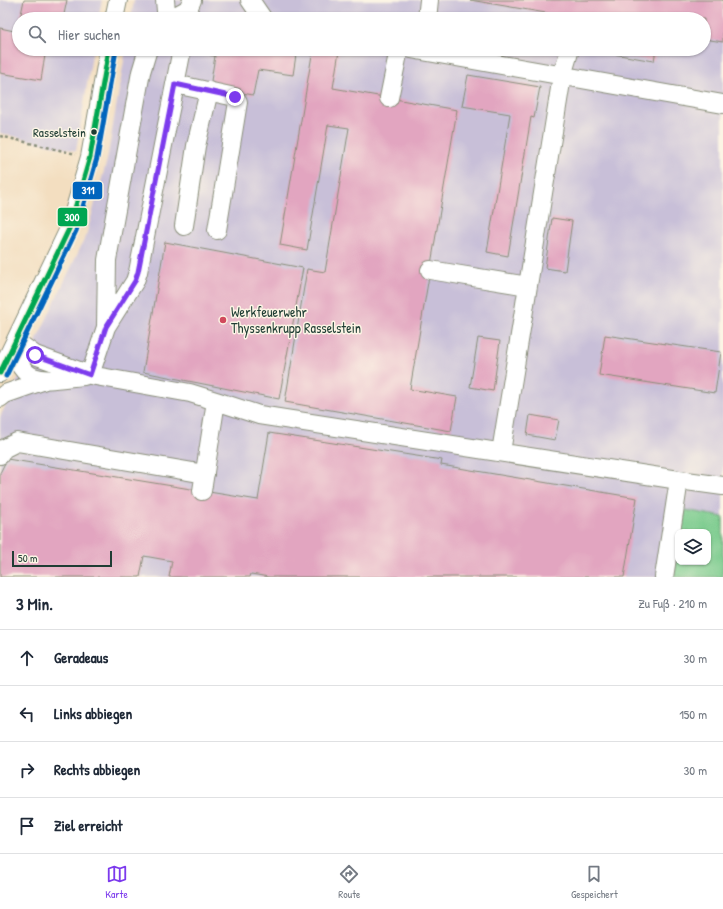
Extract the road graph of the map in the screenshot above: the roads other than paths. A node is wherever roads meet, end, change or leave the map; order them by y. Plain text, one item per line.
1 (118, 0) edge
2 (165, 0) edge
3 (192, 0) edge
4 (250, 0) edge
5 (429, 0) edge
6 (115, 12) edge
7 (166, 12) edge
8 (181, 12) edge
9 (259, 12) edge
10 (428, 12) edge
11 (108, 56) edge
12 (146, 56) edge
13 (181, 56) edge
14 (398, 56) edge
15 (452, 56) edge
16 (568, 56) edge
17 (562, 76) junction
18 (175, 84) junction
19 (209, 91) junction
20 (389, 98) dead end
21 (723, 104) edge
22 (184, 226) dead end
23 (217, 230) dead end
24 (430, 270) dead end
25 (528, 286) junction
26 (106, 327) junction
27 (14, 343) junction
28 (0, 373) edge
29 (90, 375) junction
30 (46, 380) junction
31 (0, 398) edge
32 (216, 401) junction
33 (501, 452) junction
34 (0, 456) edge
35 (205, 474) junction
36 (678, 480) junction
37 (723, 486) edge
38 (202, 491) dead end
39 (664, 577) edge

1 - 6 street
2 - 7 street
3 - 8 street
4 - 9 street
5 - 10 street
11 - 27 street
12 - 26 street
13 - 18 street
14 - 20 street
15 - 17 street
16 - 17 street
17 - 21 street
17 - 25 street
18 - 19 street
18 - 26 street
19 - 22 street
19 - 23 street
24 - 25 street
25 - 33 street
26 - 29 street
27 - 28 street
27 - 29 street
27 - 30 street
29 - 30 street
29 - 32 street
30 - 31 street
32 - 33 street
32 - 35 street
33 - 36 street
34 - 35 street
35 - 38 street
36 - 37 street
36 - 39 street

